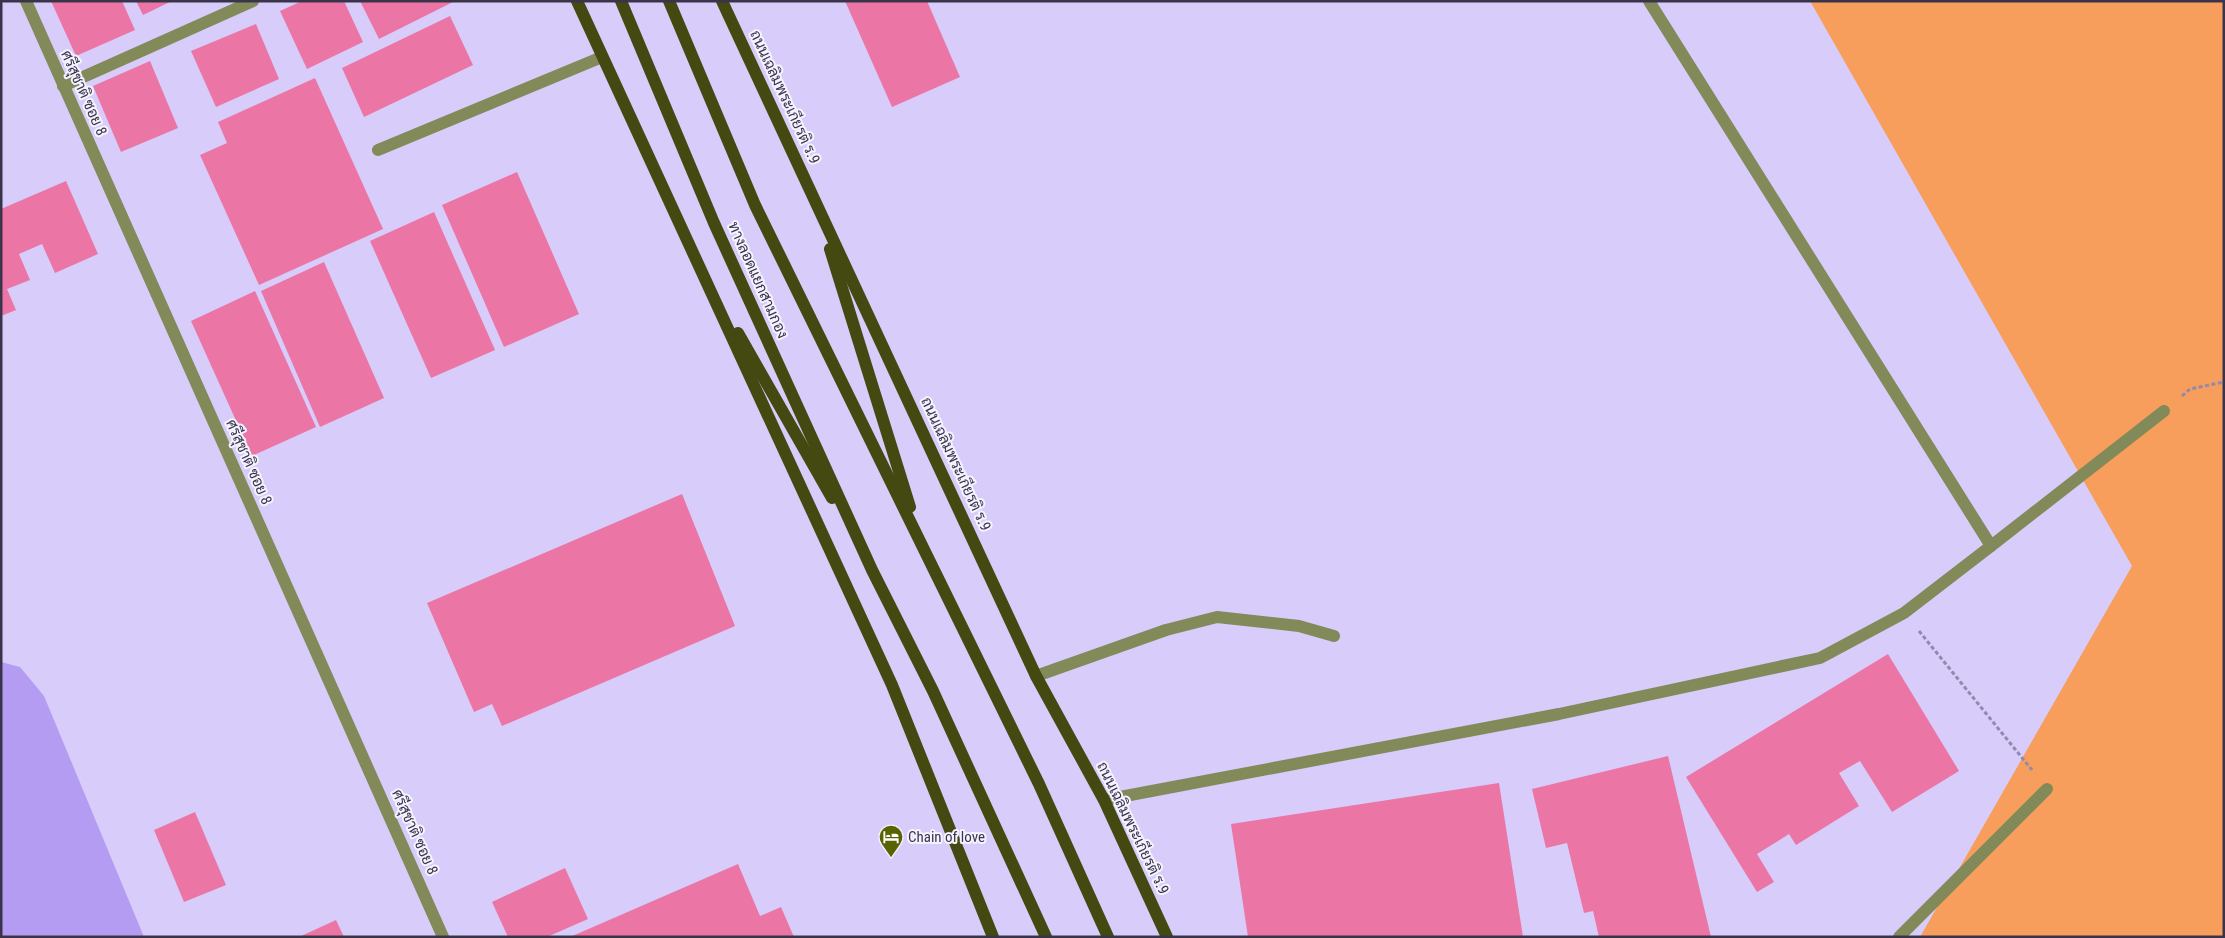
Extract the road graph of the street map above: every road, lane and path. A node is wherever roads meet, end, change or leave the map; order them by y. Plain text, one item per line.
1 (26, 1) edge
2 (254, 1) edge
3 (577, 1) edge
4 (621, 1) edge
5 (669, 1) edge
6 (722, 1) edge
7 (1649, 1) edge
8 (602, 57) junction
9 (63, 86) junction
10 (378, 150) dead end
11 (815, 202) junction
12 (694, 256) junction
13 (2224, 382) edge
14 (2164, 410) joint
15 (922, 545) junction
16 (1991, 546) junction
17 (872, 570) junction
18 (1904, 613) junction
19 (1334, 636) dead end
20 (1036, 676) junction
21 (2047, 789) joint
22 (1104, 800) junction
23 (443, 937) edge
24 (993, 937) edge
25 (1046, 937) edge
26 (1108, 937) edge
27 (1168, 937) edge
28 (1899, 937) edge

1 - 9 street, ศรีสุชาติ ซอย 8
2 - 9 street
3 - 8 main road
4 - 17 main road, ทางลอดแยกสามกอง
5 - 15 main road, ทางลอดแยกสามกอง
6 - 11 main road, ถนนเฉลิมพระเกียรติ ร.9
7 - 16 street
8 - 10 street
8 - 12 main road
9 - 23 street, ศรีสุชาติ ซอย 8
11 - 15 main road
11 - 20 main road, ถนนเฉลิมพระเกียรติ ร.9
12 - 17 main road
12 - 24 main road
13 - 14 path
14 - 16 street
15 - 26 main road
16 - 18 street
17 - 25 main road
18 - 21 path
18 - 22 street
19 - 20 street
20 - 22 main road, ถนนเฉลิมพระเกียรติ ร.9
21 - 28 street
22 - 27 main road, ถนนเฉลิมพระเกียรติ ร.9

